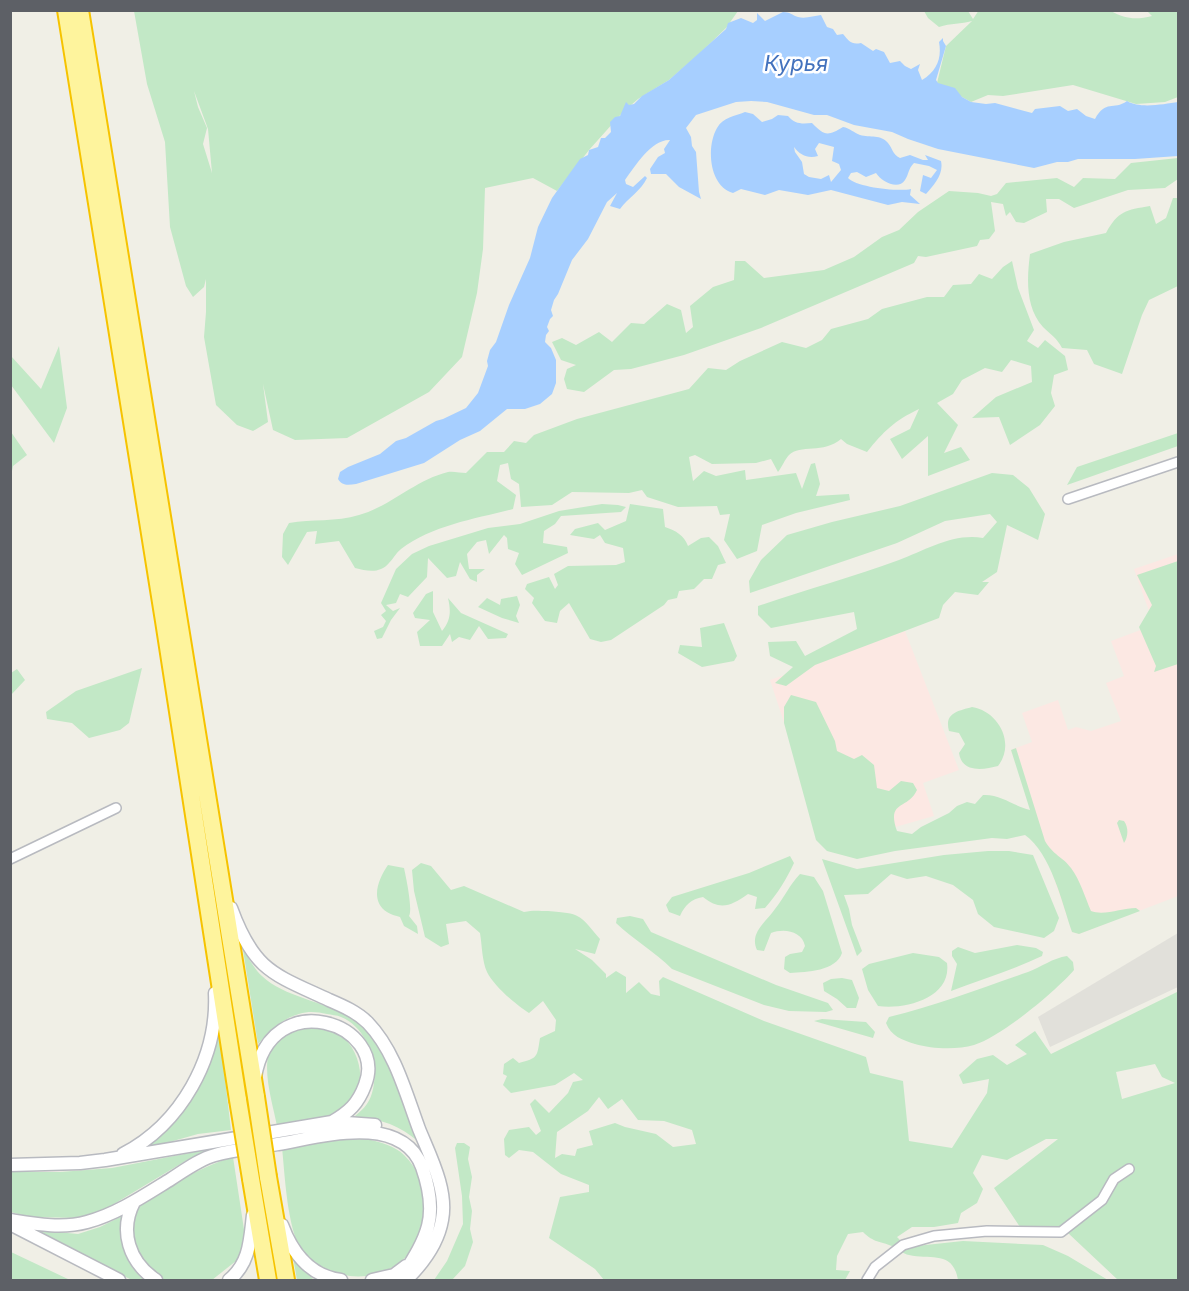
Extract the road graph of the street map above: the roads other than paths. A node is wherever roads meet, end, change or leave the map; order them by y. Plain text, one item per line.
1 (66, 10) edge
2 (80, 10) edge
3 (1179, 462) edge
4 (1068, 499) dead end
5 (116, 808) dead end
6 (10, 860) edge
7 (218, 870) junction
8 (213, 938) junction
9 (255, 1092) junction
10 (332, 1122) junction
11 (105, 1160) junction
12 (10, 1165) edge
13 (435, 1168) junction
14 (1129, 1168) dead end
15 (271, 1198) junction
16 (134, 1202) junction
17 (254, 1202) junction
18 (10, 1222) edge
19 (422, 1244) junction
20 (119, 1281) edge
21 (156, 1281) edge
22 (229, 1281) edge
23 (268, 1281) edge
24 (286, 1281) edge
25 (341, 1281) edge
26 (372, 1281) edge
27 (400, 1281) edge
28 (405, 1281) edge
29 (867, 1281) edge

1 - 8 highway
2 - 7 highway
3 - 4 street
5 - 6 street
7 - 9 highway
7 - 13 street
8 - 11 street
8 - 17 highway, bridge
9 - 10 street
9 - 15 highway, bridge
10 - 11 street
10 - 13 street
11 - 12 street
13 - 28 street
14 - 29 street
15 - 24 highway
15 - 25 street
16 - 18 street
16 - 19 street
16 - 21 street
17 - 22 street
17 - 23 highway
18 - 20 street
19 - 26 street
19 - 27 street

